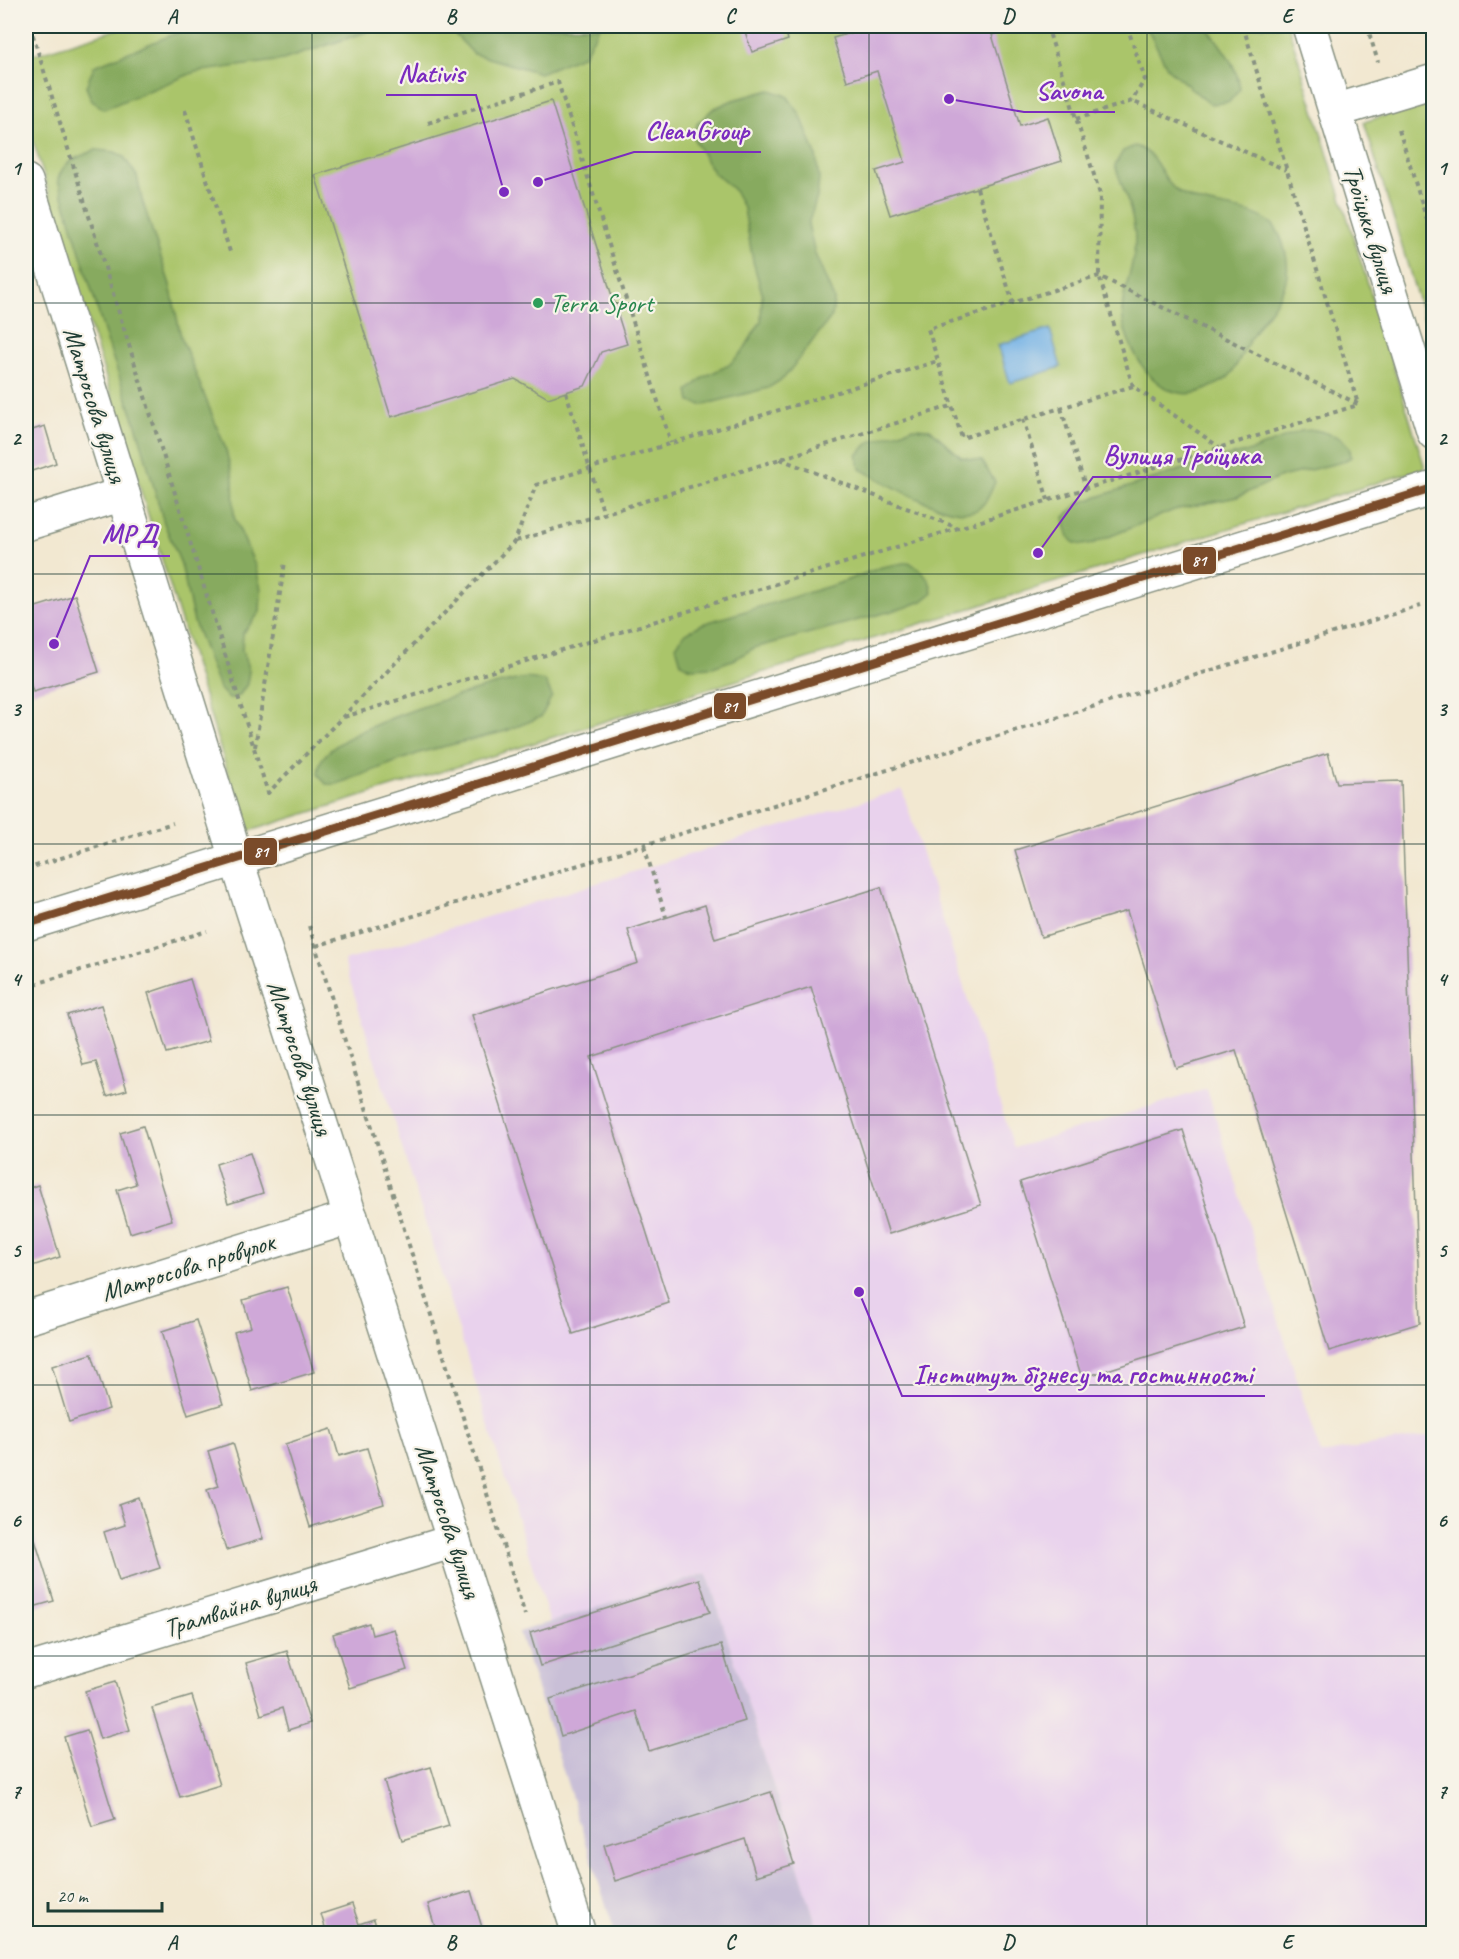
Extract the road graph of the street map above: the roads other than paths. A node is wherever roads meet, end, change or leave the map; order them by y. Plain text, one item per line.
1 (1309, 26) edge
2 (1434, 81) edge
3 (1335, 111) junction
4 (26, 181) edge
5 (1434, 433) edge
6 (1434, 488) edge
7 (123, 494) junction
8 (26, 524) edge
9 (236, 858) junction
10 (26, 924) edge
11 (351, 1217) junction
12 (26, 1318) edge
13 (454, 1541) junction
14 (26, 1671) edge
15 (579, 1934) edge

1 - 3 street, Троїцька вулиця
2 - 3 street
3 - 5 street, Троїцька вулиця
4 - 7 street, Матросова вулиця
6 - 9 street
7 - 8 street
7 - 9 street, Матросова вулиця
9 - 10 street
9 - 11 street, Матросова вулиця
11 - 12 street, Матросова провулок
11 - 13 street, Матросова вулиця
13 - 14 street, Трамвайна вулиця
13 - 15 street, Матросова вулиця

